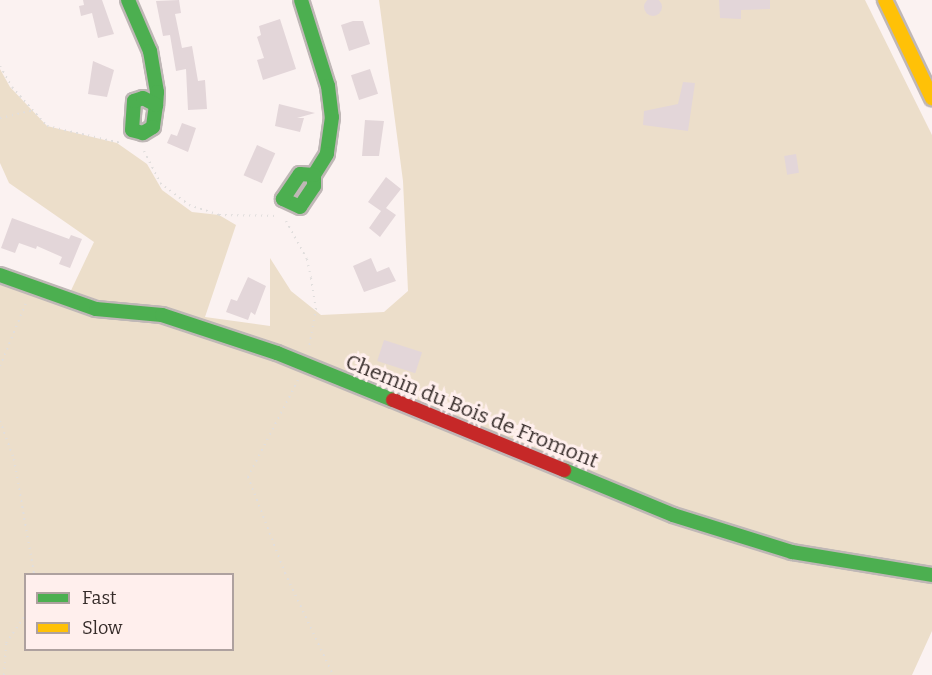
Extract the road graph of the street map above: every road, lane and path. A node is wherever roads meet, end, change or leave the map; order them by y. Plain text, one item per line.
1 (128, 0) edge
2 (301, 0) edge
3 (885, 0) edge
4 (0, 66) edge
5 (932, 98) edge
6 (156, 105) dead end
7 (34, 110) junction
8 (0, 118) edge
9 (123, 144) dead end
10 (134, 147) dead end
11 (314, 175) dead end
12 (0, 275) edge
13 (32, 289) junction
14 (0, 366) edge
15 (306, 366) junction
16 (0, 421) edge
17 (34, 573) edge
18 (932, 575) edge
19 (24, 617) edge
20 (4, 675) edge
21 (333, 675) edge

1 - 6 street
2 - 11 street
3 - 5 street
4 - 7 path
7 - 8 path
7 - 9 path
10 - 15 path
12 - 13 street, Chemin du Bois de Fromont
13 - 14 path
13 - 15 street, Chemin du Bois de Fromont
15 - 18 street, Chemin du Bois de Fromont
15 - 21 path
16 - 17 path
19 - 20 path

